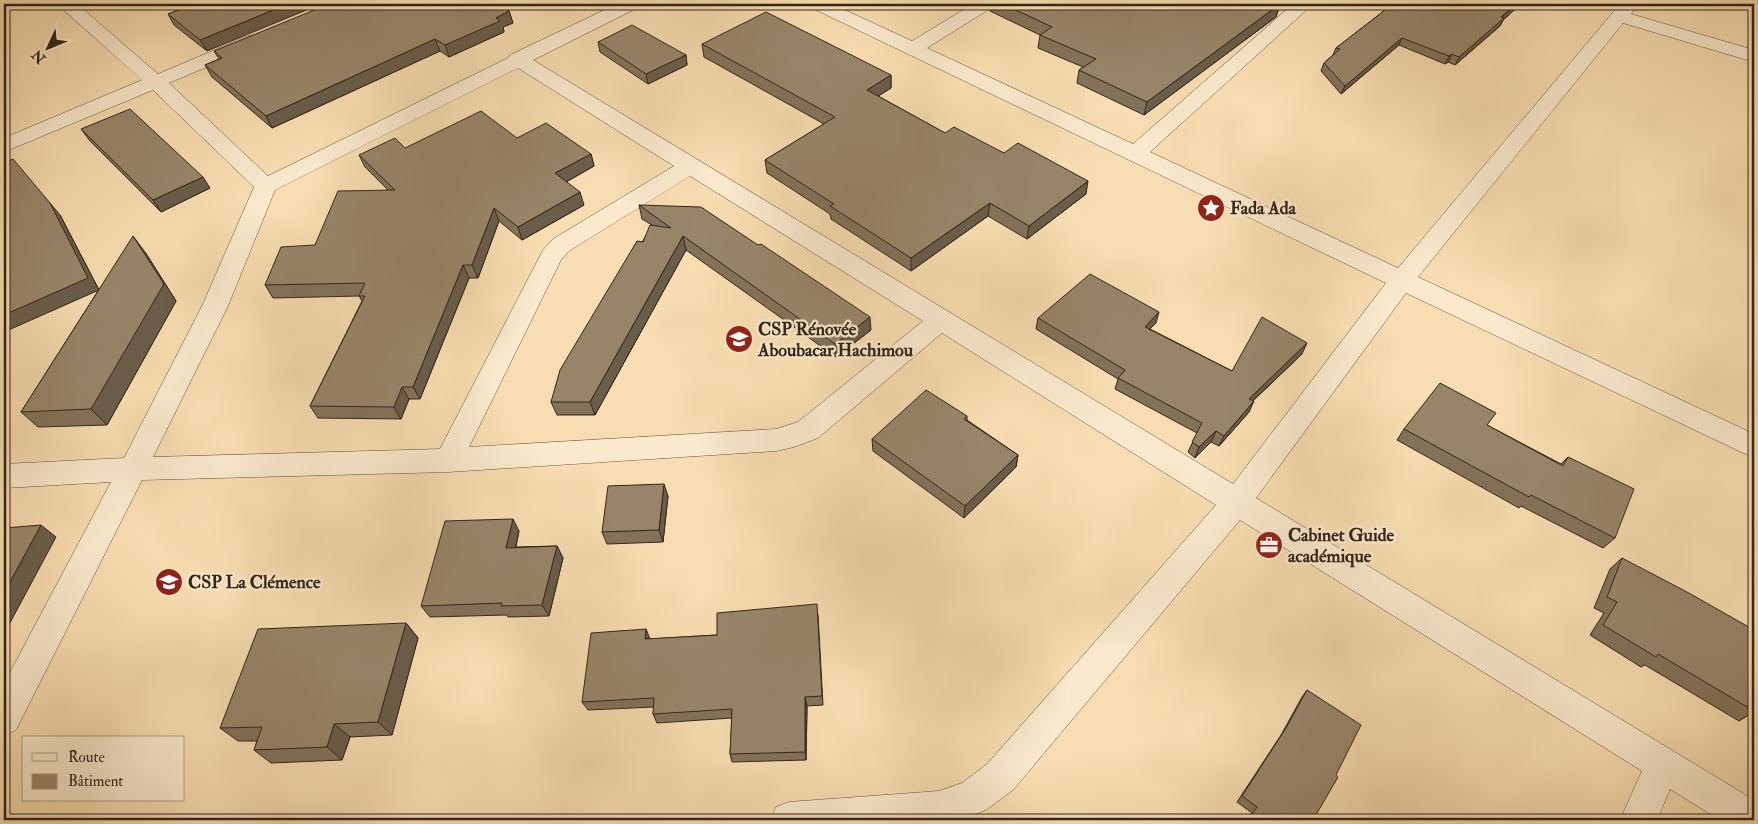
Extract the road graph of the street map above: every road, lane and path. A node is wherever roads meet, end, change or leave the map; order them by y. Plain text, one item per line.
1 (66, 4) edge
2 (631, 4) edge
3 (818, 4) edge
4 (985, 4) edge
5 (1304, 4) edge
6 (1624, 10) edge
7 (270, 33) edge
8 (913, 49) junction
9 (1754, 56) edge
10 (517, 59) junction
11 (156, 82) junction
12 (4, 146) edge
13 (1135, 154) junction
14 (690, 166) junction
15 (266, 186) junction
16 (1402, 280) junction
17 (941, 320) junction
18 (1754, 447) edge
19 (448, 460) junction
20 (133, 469) junction
21 (4, 476) edge
22 (1237, 502) junction
23 (4, 718) edge
24 (1663, 765) junction
25 (789, 820) edge
26 (1638, 820) edge
27 (1753, 820) edge

1 - 11 street
2 - 10 street
3 - 8 street
4 - 8 street
5 - 13 street
6 - 9 street
6 - 16 street
7 - 11 street
8 - 13 street
10 - 14 street
10 - 15 street
11 - 12 street
11 - 15 street
13 - 16 street
14 - 17 street
14 - 19 street
15 - 20 street
16 - 18 street
16 - 22 street
17 - 19 street
17 - 22 street
19 - 20 street
20 - 21 street
20 - 23 street
22 - 24 street
22 - 25 street
24 - 26 street
24 - 27 street

